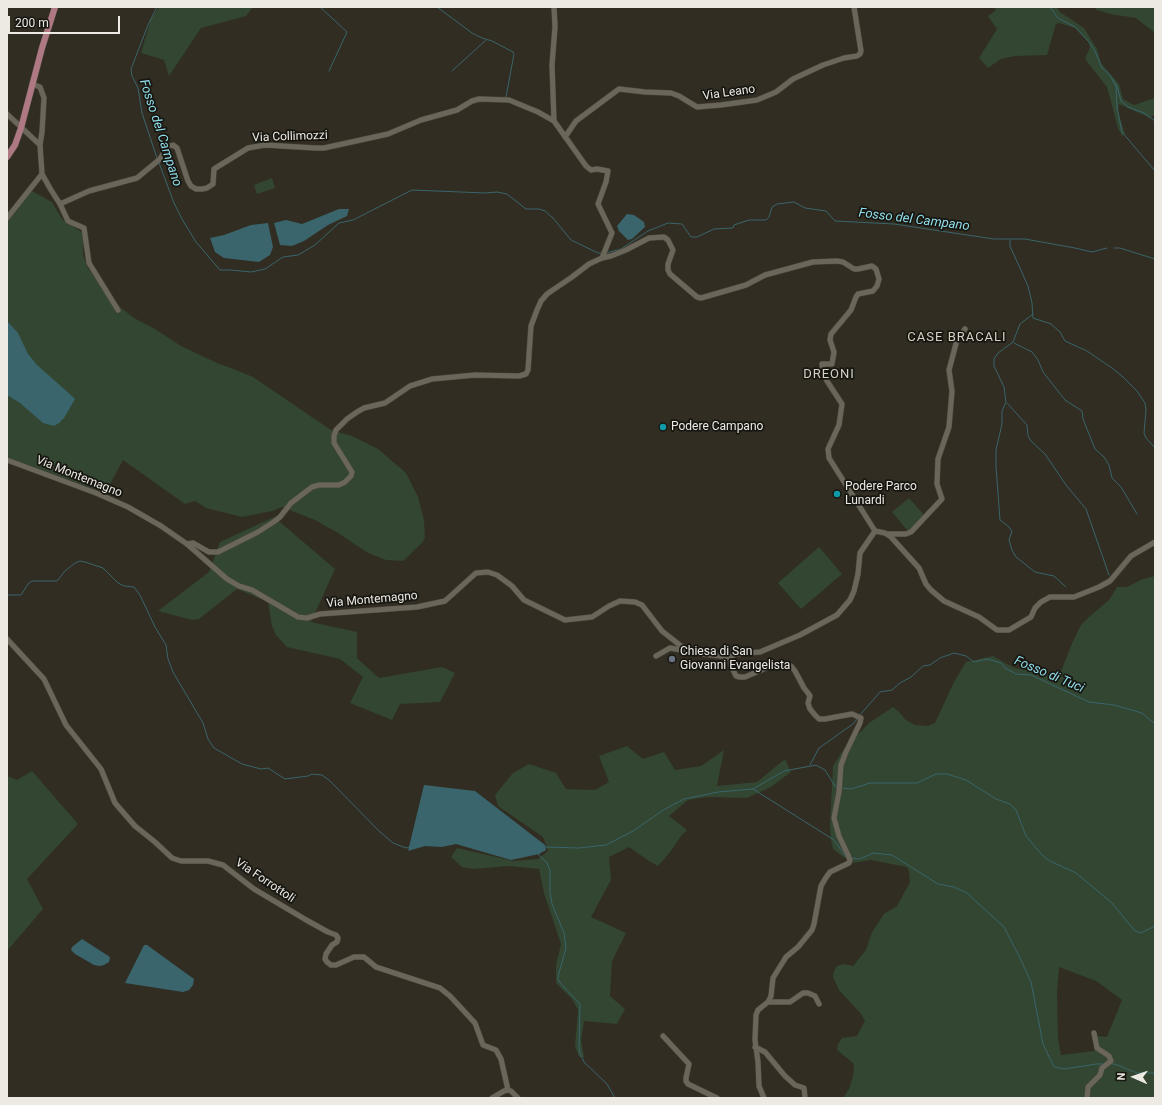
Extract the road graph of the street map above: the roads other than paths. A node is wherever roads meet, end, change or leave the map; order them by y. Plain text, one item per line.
1 (55, 7) edge
2 (554, 7) edge
3 (854, 7) edge
4 (32, 84) junction
5 (7, 114) edge
6 (554, 121) junction
7 (22, 128) junction
8 (565, 137) junction
9 (40, 145) junction
10 (7, 157) edge
11 (42, 174) junction
12 (60, 204) junction
13 (7, 218) edge
14 (602, 258) junction
15 (118, 310) dead end
16 (965, 329) dead end
17 (7, 460) edge
18 (875, 531) junction
19 (887, 534) junction
20 (1155, 542) edge
21 (187, 544) junction
22 (7, 639) edge
23 (702, 654) junction
24 (656, 656) dead end
25 (730, 657) junction
26 (768, 1002) junction
27 (819, 1004) dead end
28 (1094, 1033) dead end
29 (663, 1036) dead end
30 (755, 1047) junction
31 (508, 1090) junction
32 (492, 1098) edge
33 (518, 1098) edge
34 (717, 1098) edge
35 (764, 1098) edge
36 (805, 1098) edge
37 (1087, 1098) edge

1 - 4 main road
2 - 6 street
3 - 8 street, Via Leano
4 - 7 main road
4 - 9 street
5 - 7 street
6 - 8 street
6 - 12 street, Via Collimozzi
7 - 9 street
7 - 10 main road
8 - 14 street
9 - 11 street
11 - 12 street
11 - 13 street
12 - 15 street
14 - 18 street
14 - 21 street
16 - 19 street
17 - 21 street, Via Montemagno
18 - 19 street
18 - 25 street, Via Montemagno
19 - 20 street
21 - 23 street, Via Montemagno
22 - 31 street, Via Forrottoli
23 - 24 street
23 - 25 street, Via Montemagno
25 - 26 street
26 - 27 street
26 - 30 street
28 - 37 street
29 - 34 street
30 - 35 street
30 - 36 street
31 - 32 street
31 - 33 street

